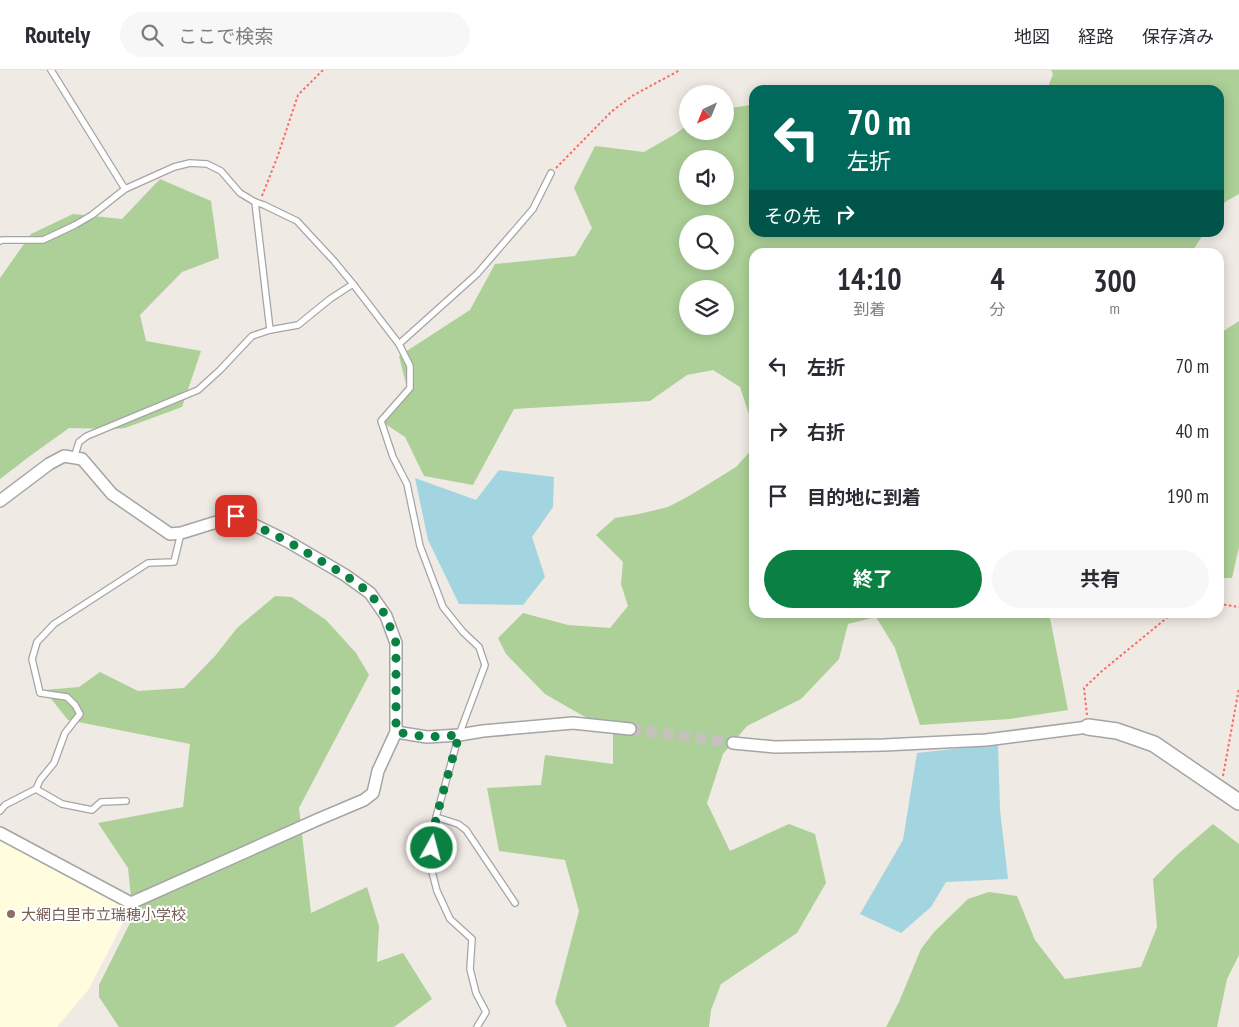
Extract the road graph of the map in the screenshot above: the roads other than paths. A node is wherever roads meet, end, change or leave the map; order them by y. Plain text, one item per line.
1 (51, 70) edge
2 (551, 173) road end
3 (125, 189) junction
4 (255, 202) junction
5 (0, 241) edge
6 (353, 284) junction
7 (270, 330) junction
8 (399, 344) junction
9 (74, 458) junction
10 (0, 501) edge
11 (180, 533) junction
12 (1088, 727) joint
13 (630, 729) tunnel mouth
14 (396, 732) junction
15 (459, 735) junction
16 (733, 743) tunnel mouth
17 (36, 789) junction
18 (126, 801) dead end
19 (1239, 802) edge
20 (0, 811) edge
21 (436, 818) junction
22 (0, 833) edge
23 (515, 903) dead end
24 (478, 1027) edge

1 - 3 lane
2 - 8 lane
3 - 4 lane
3 - 5 lane
4 - 6 lane
4 - 7 lane
6 - 7 lane
6 - 8 lane
7 - 9 lane
8 - 15 lane
9 - 10 street
9 - 11 street
11 - 14 street
11 - 17 lane
12 - 16 street
12 - 19 street
13 - 15 street
14 - 15 street
14 - 22 street
15 - 21 lane
17 - 18 lane
17 - 20 lane
21 - 23 lane
21 - 24 lane

